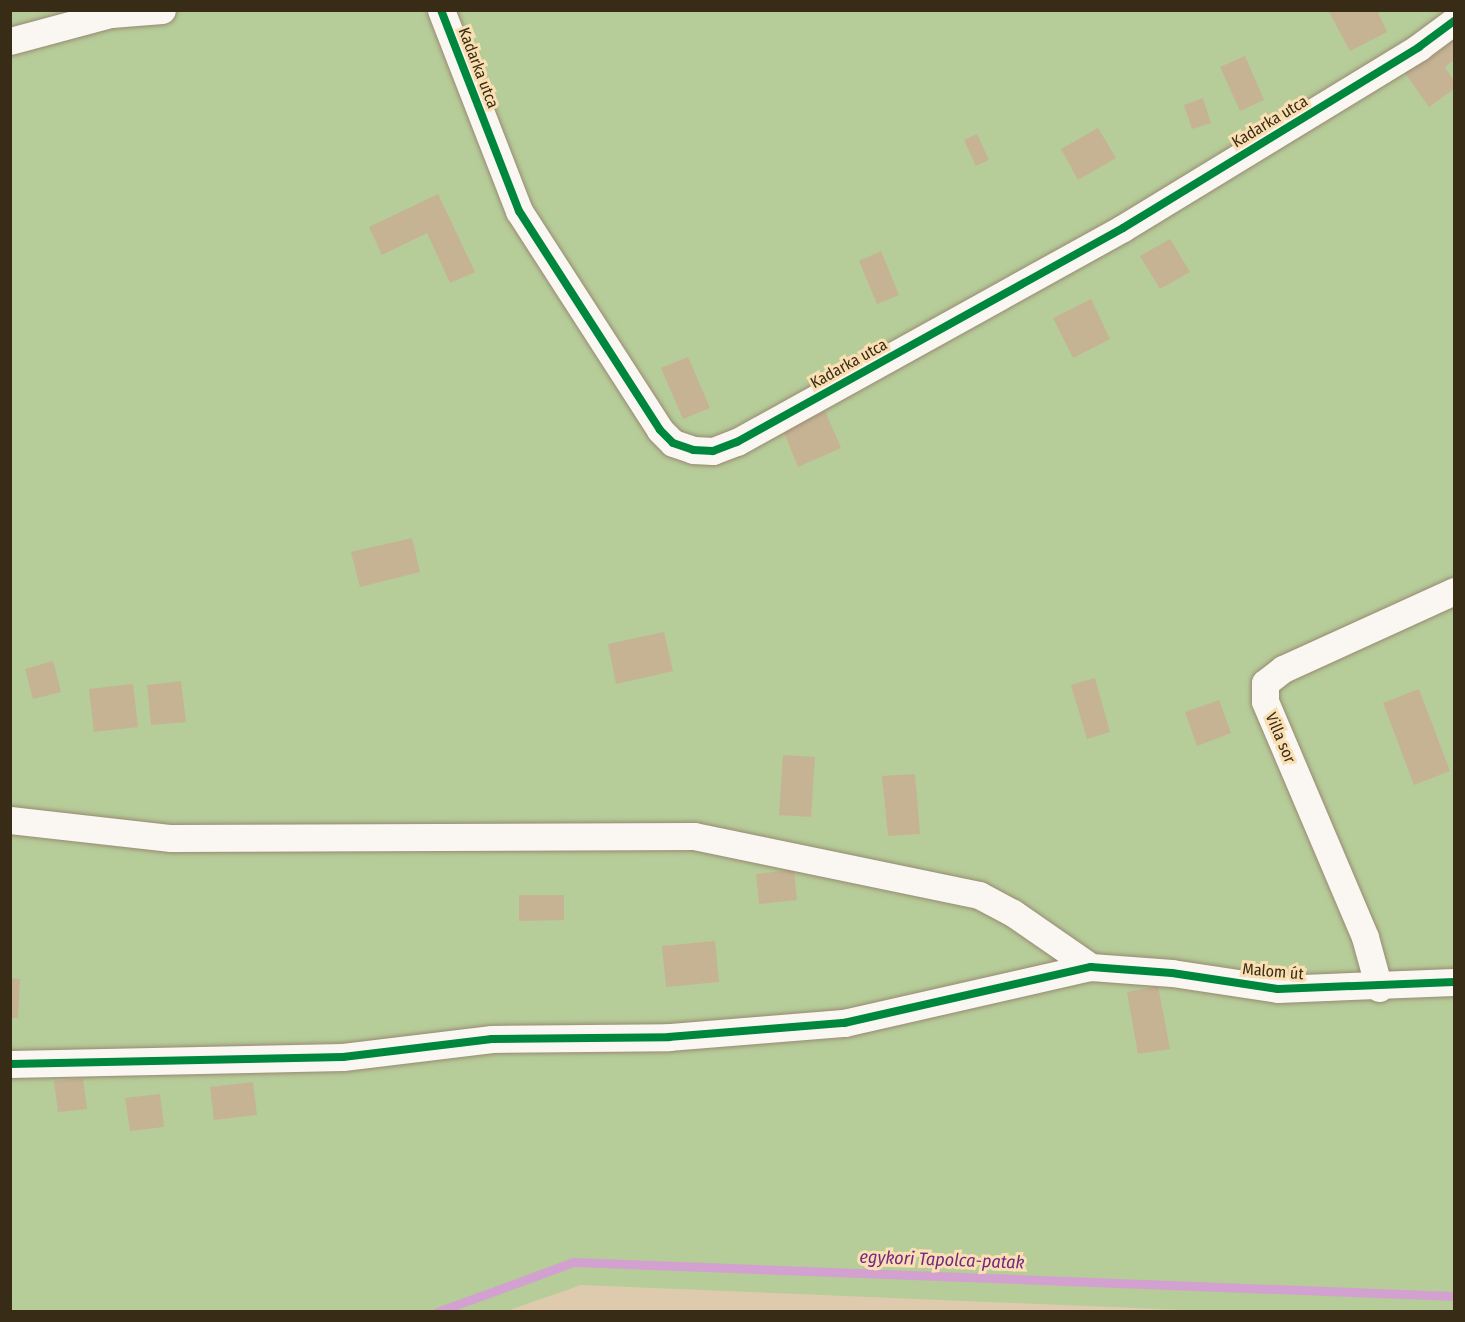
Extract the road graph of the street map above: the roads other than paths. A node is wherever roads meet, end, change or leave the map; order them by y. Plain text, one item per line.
1 (162, 10) edge
2 (441, 10) edge
3 (1455, 21) edge
4 (10, 41) edge
5 (1455, 591) edge
6 (10, 820) edge
7 (1090, 967) junction
8 (1455, 982) edge
9 (1379, 988) junction
10 (10, 1064) edge

1 - 4 street
2 - 3 street, Kadarka utca
5 - 9 street, Villa sor
6 - 7 street
7 - 9 street, Malom út
7 - 10 street, Malom út
8 - 9 street, Malom út

